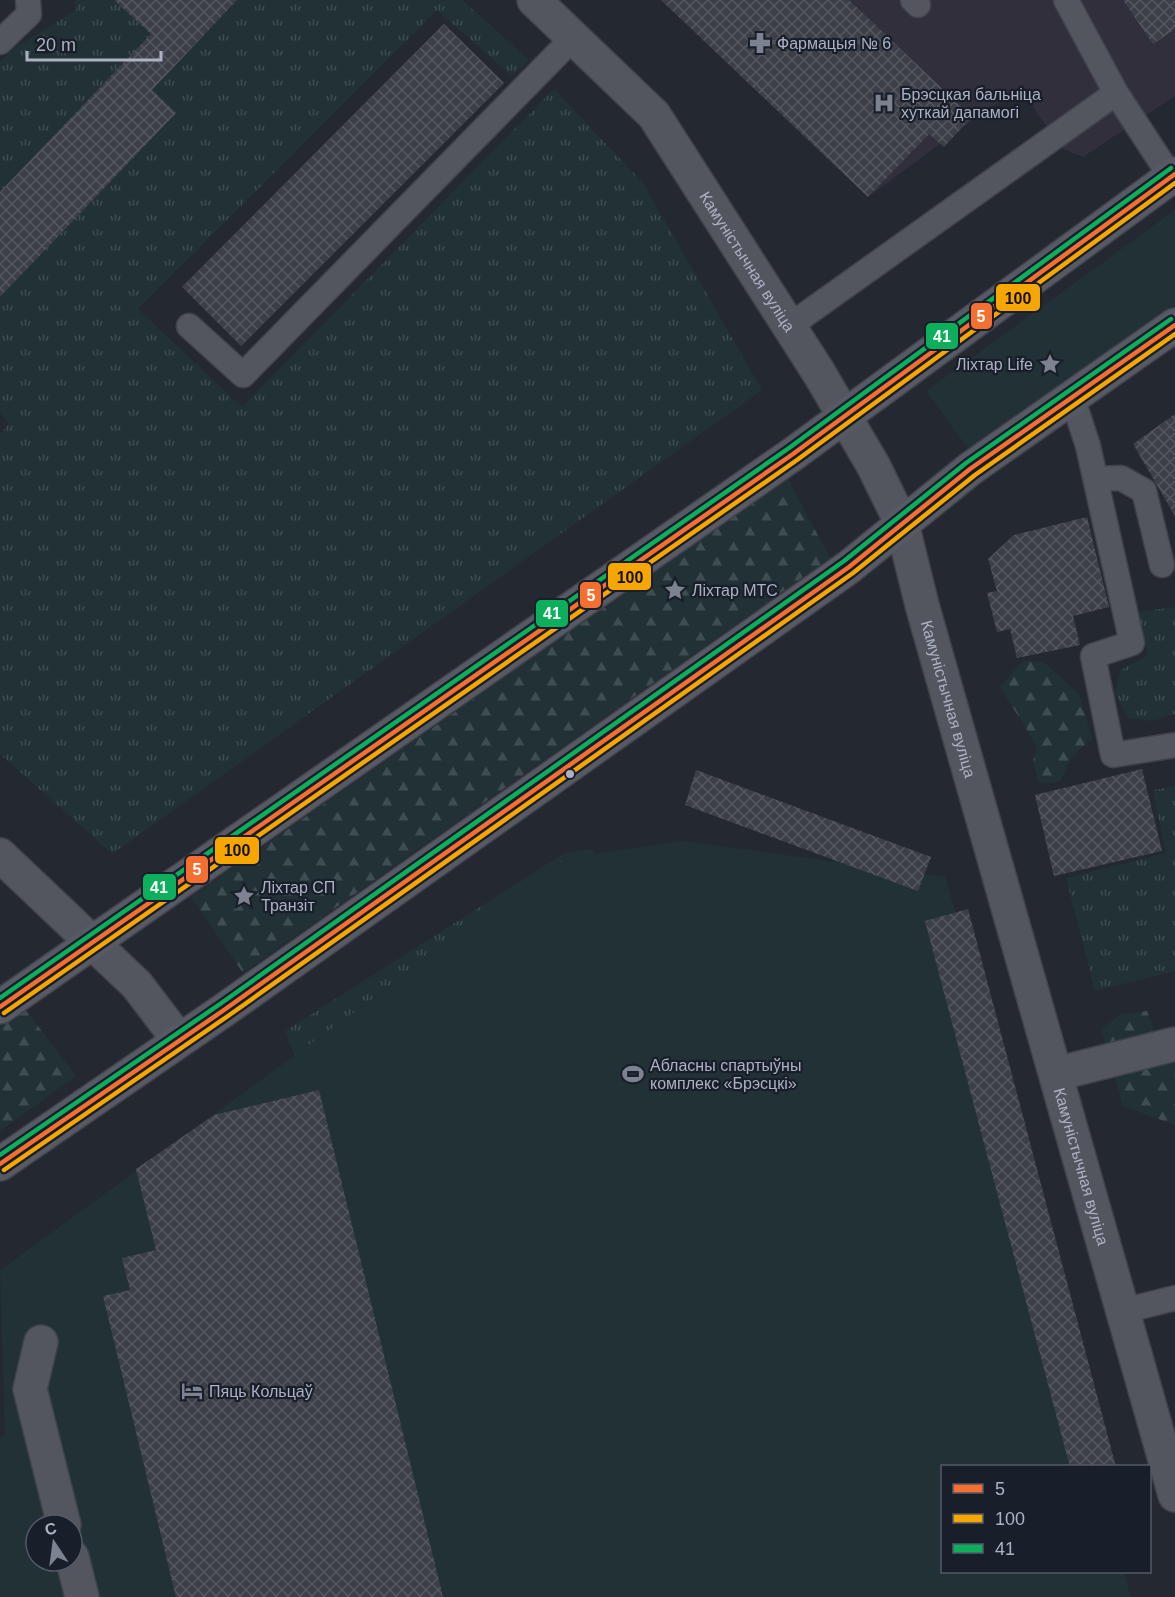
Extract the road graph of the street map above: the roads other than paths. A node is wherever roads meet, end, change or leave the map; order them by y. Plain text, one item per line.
1 (28, 0) edge
2 (534, 0) edge
3 (1066, 0) edge
4 (575, 36) junction
5 (0, 42) edge
6 (1116, 93) junction
7 (1173, 175) edge
8 (1175, 325) edge
9 (189, 326) dead end
10 (788, 327) junction
11 (1072, 397) junction
12 (845, 416) junction
13 (1096, 479) junction
14 (902, 524) junction
15 (1161, 565) dead end
16 (1175, 745) edge
17 (0, 855) edge
18 (95, 943) junction
19 (0, 1007) edge
20 (178, 1039) junction
21 (1175, 1044) edge
22 (1056, 1074) junction
23 (0, 1164) edge
24 (1175, 1298) edge
25 (1123, 1311) junction
26 (41, 1342) dead end
27 (1175, 1495) edge
28 (61, 1513) edge
29 (76, 1573) edge
30 (82, 1597) edge

1 - 5 lane
2 - 4 street, Камуністычная вуліца
3 - 6 lane
4 - 9 lane
4 - 10 street, Камуністычная вуліца
6 - 7 lane
6 - 10 lane
7 - 12 main road
8 - 11 main road
10 - 12 street, Камуністычная вуліца
11 - 13 lane
11 - 14 main road
12 - 14 street, Камуністычная вуліца
12 - 18 main road
13 - 15 lane
13 - 16 lane
14 - 20 main road
14 - 22 street, Камуністычная вуліца
17 - 18 street
18 - 19 main road
18 - 20 street
20 - 23 main road
21 - 22 street
22 - 25 street, Камуністычная вуліца
24 - 25 lane
25 - 27 street, Камуністычная вуліца
26 - 28 street
29 - 30 street

